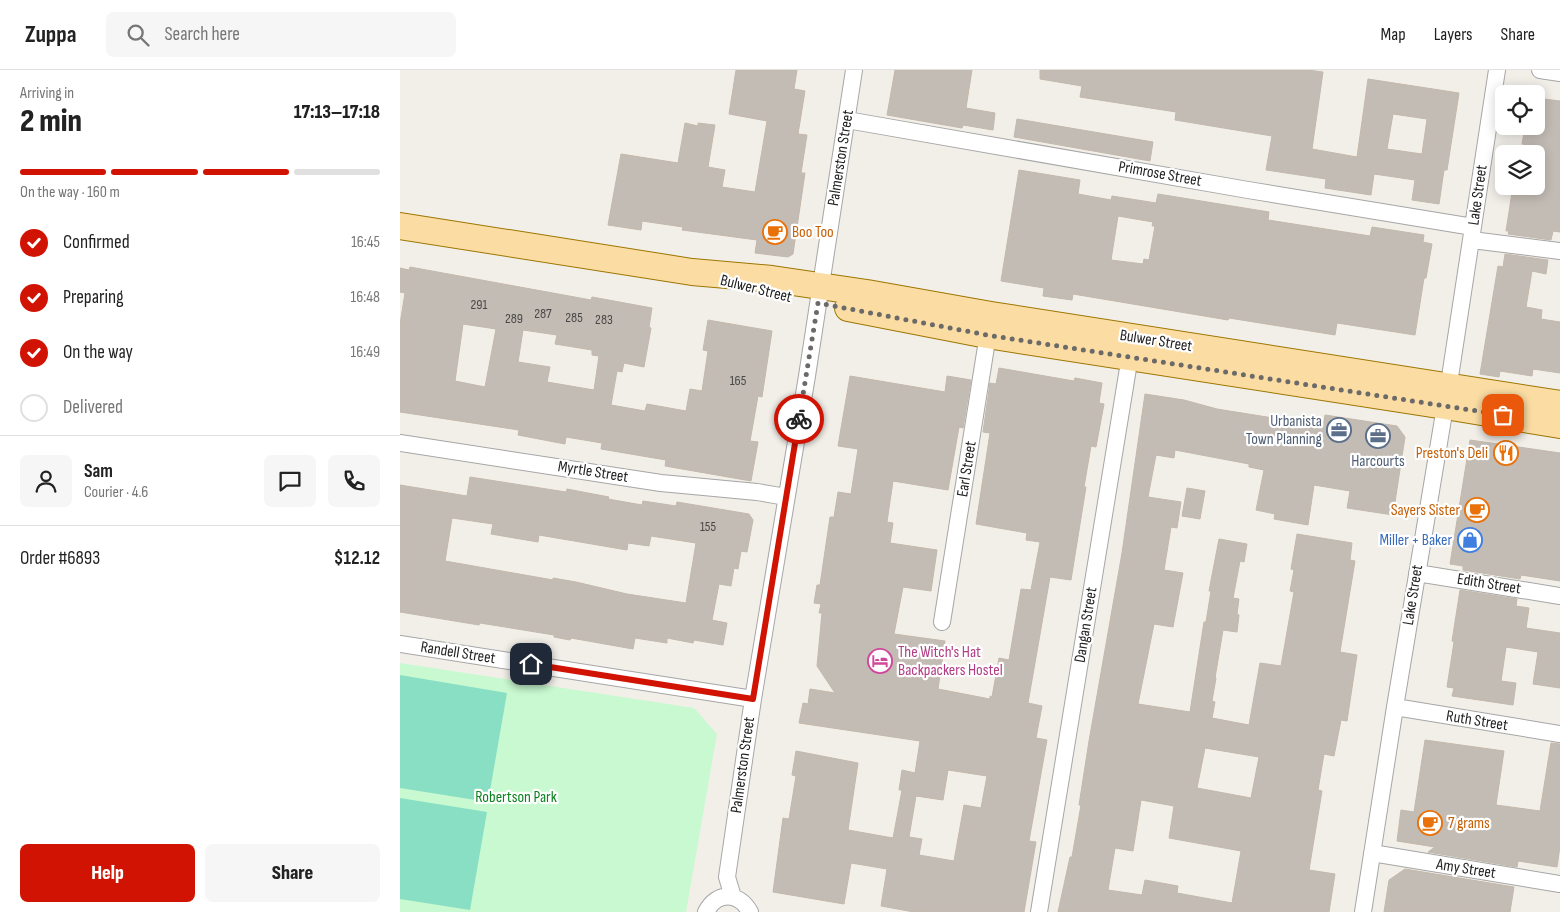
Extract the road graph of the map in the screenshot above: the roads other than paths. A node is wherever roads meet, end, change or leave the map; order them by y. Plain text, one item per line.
1 (854, 70) edge
2 (1497, 70) edge
3 (1540, 70) edge
4 (1560, 73) edge
5 (847, 120) junction
6 (400, 226) edge
7 (1472, 234) junction
8 (1560, 251) edge
9 (819, 295) junction
10 (989, 325) junction
11 (1131, 347) junction
12 (1447, 396) junction
13 (1560, 404) edge
14 (1560, 425) edge
15 (400, 443) edge
16 (786, 497) junction
17 (1417, 573) junction
18 (1560, 596) edge
19 (942, 622) dead end
20 (400, 644) edge
21 (753, 699) junction
22 (1395, 708) junction
23 (1560, 734) edge
24 (1372, 853) junction
25 (1560, 884) edge
26 (733, 897) junction
27 (706, 912) edge
28 (750, 912) edge
29 (1039, 912) edge
30 (1363, 912) edge

1 - 5 street, Palmerston Street
2 - 7 street, Lake Street
3 - 4 street
5 - 7 street, Primrose Street
5 - 9 street, Palmerston Street
6 - 9 main road, Bulwer Street
7 - 8 street, Primrose Street
7 - 12 street, Lake Street
9 - 10 main road, Bulwer Street
9 - 16 street, Palmerston Street
10 - 11 main road, Bulwer Street
10 - 19 street, Earl Street
11 - 12 main road, Bulwer Street
11 - 29 street, Dangan Street
12 - 13 main road, Bulwer Street
12 - 14 main road, Bulwer Street
12 - 17 street, Lake Street
15 - 16 street, Myrtle Street
16 - 21 street, Palmerston Street
17 - 18 street, Edith Street
17 - 22 street, Lake Street
20 - 21 street, Randell Street
21 - 26 street, Palmerston Street
22 - 23 street, Ruth Street
22 - 24 street, Lake Street
24 - 25 street, Amy Street
24 - 30 street, Lake Street
26 - 27 street
26 - 28 street

